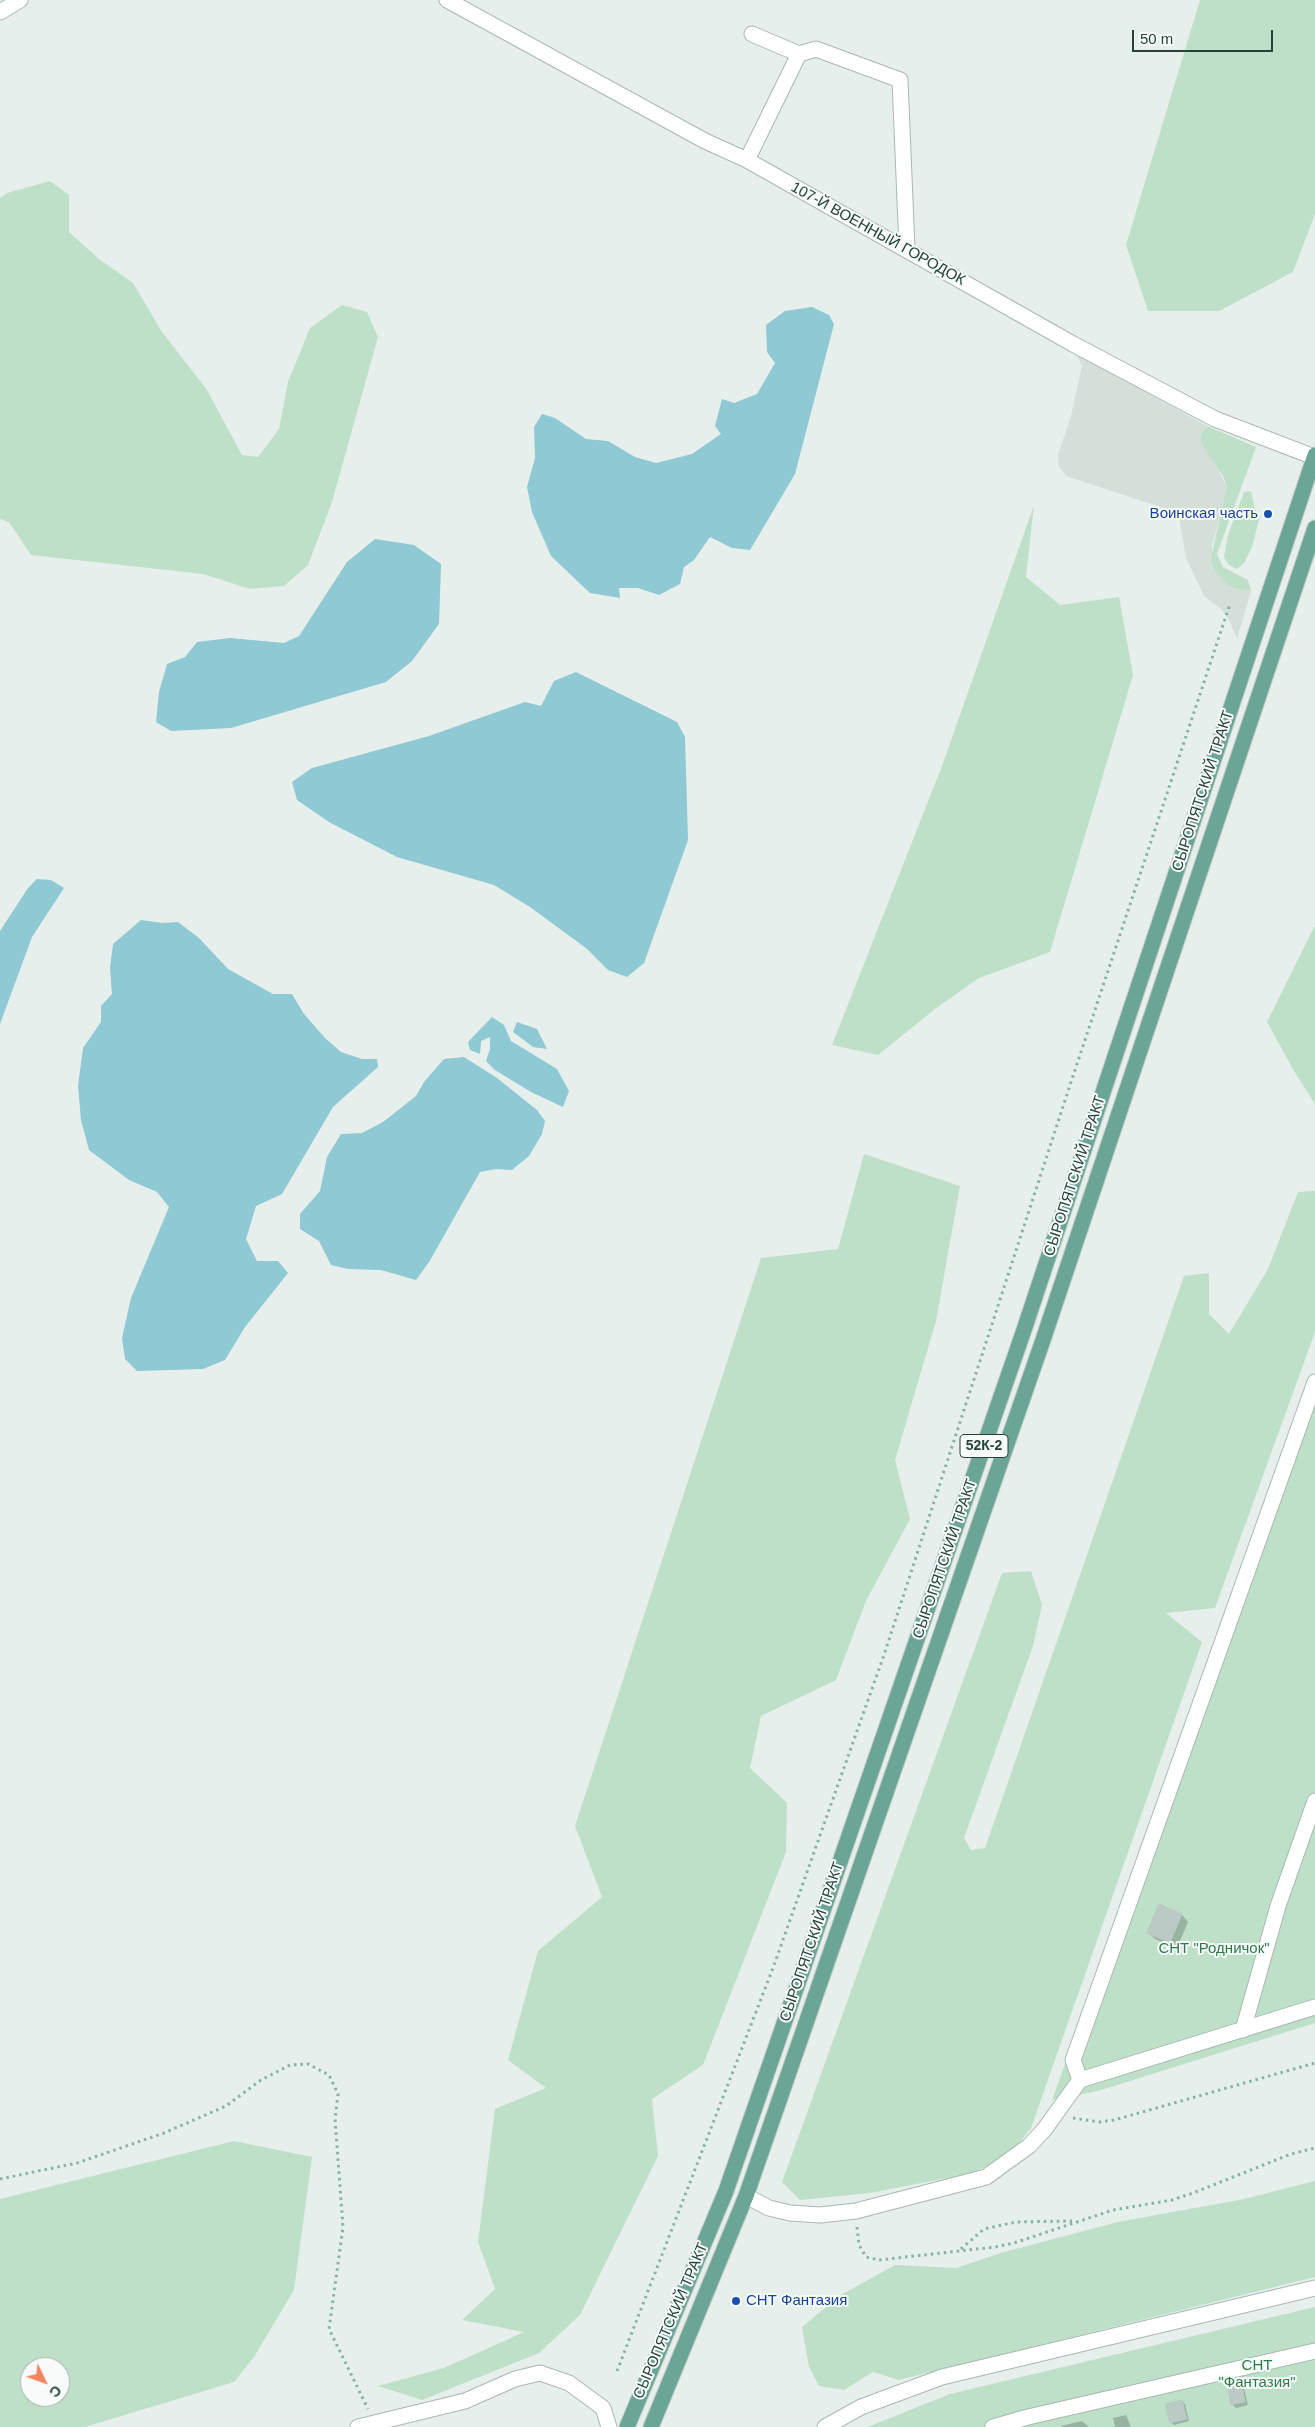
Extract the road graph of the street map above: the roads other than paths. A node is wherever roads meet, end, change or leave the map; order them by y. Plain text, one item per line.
1 (20, 0) edge
2 (447, 0) edge
3 (0, 12) edge
4 (752, 34) dead end
5 (800, 54) junction
6 (747, 160) junction
7 (907, 249) junction
8 (1315, 456) edge
9 (1315, 528) edge
10 (1315, 1382) edge
11 (1315, 1801) edge
12 (1315, 2007) edge
13 (1243, 2030) junction
14 (1080, 2080) junction
15 (746, 2196) junction
16 (1315, 2288) edge
17 (1315, 2351) edge
18 (358, 2427) edge
19 (609, 2427) edge
20 (627, 2427) edge
21 (651, 2427) edge
22 (825, 2427) edge
23 (994, 2427) edge

1 - 3 street
2 - 6 street, 107-Й ВОЕННЫЙ ГОРОДОК
4 - 5 street
5 - 6 street
5 - 7 street
6 - 7 street, 107-Й ВОЕННЫЙ ГОРОДОК
7 - 8 street, 107-Й ВОЕННЫЙ ГОРОДОК
8 - 20 main road, СЫРОПЯТСКИЙ ТРАКТ / 52К-2
9 - 15 main road, СЫРОПЯТСКИЙ ТРАКТ / 52К-2
10 - 14 street
11 - 13 street
12 - 13 street
13 - 14 street
14 - 15 street
15 - 21 main road, СЫРОПЯТСКИЙ ТРАКТ / 52К-2
16 - 22 street
17 - 23 street
18 - 19 street

